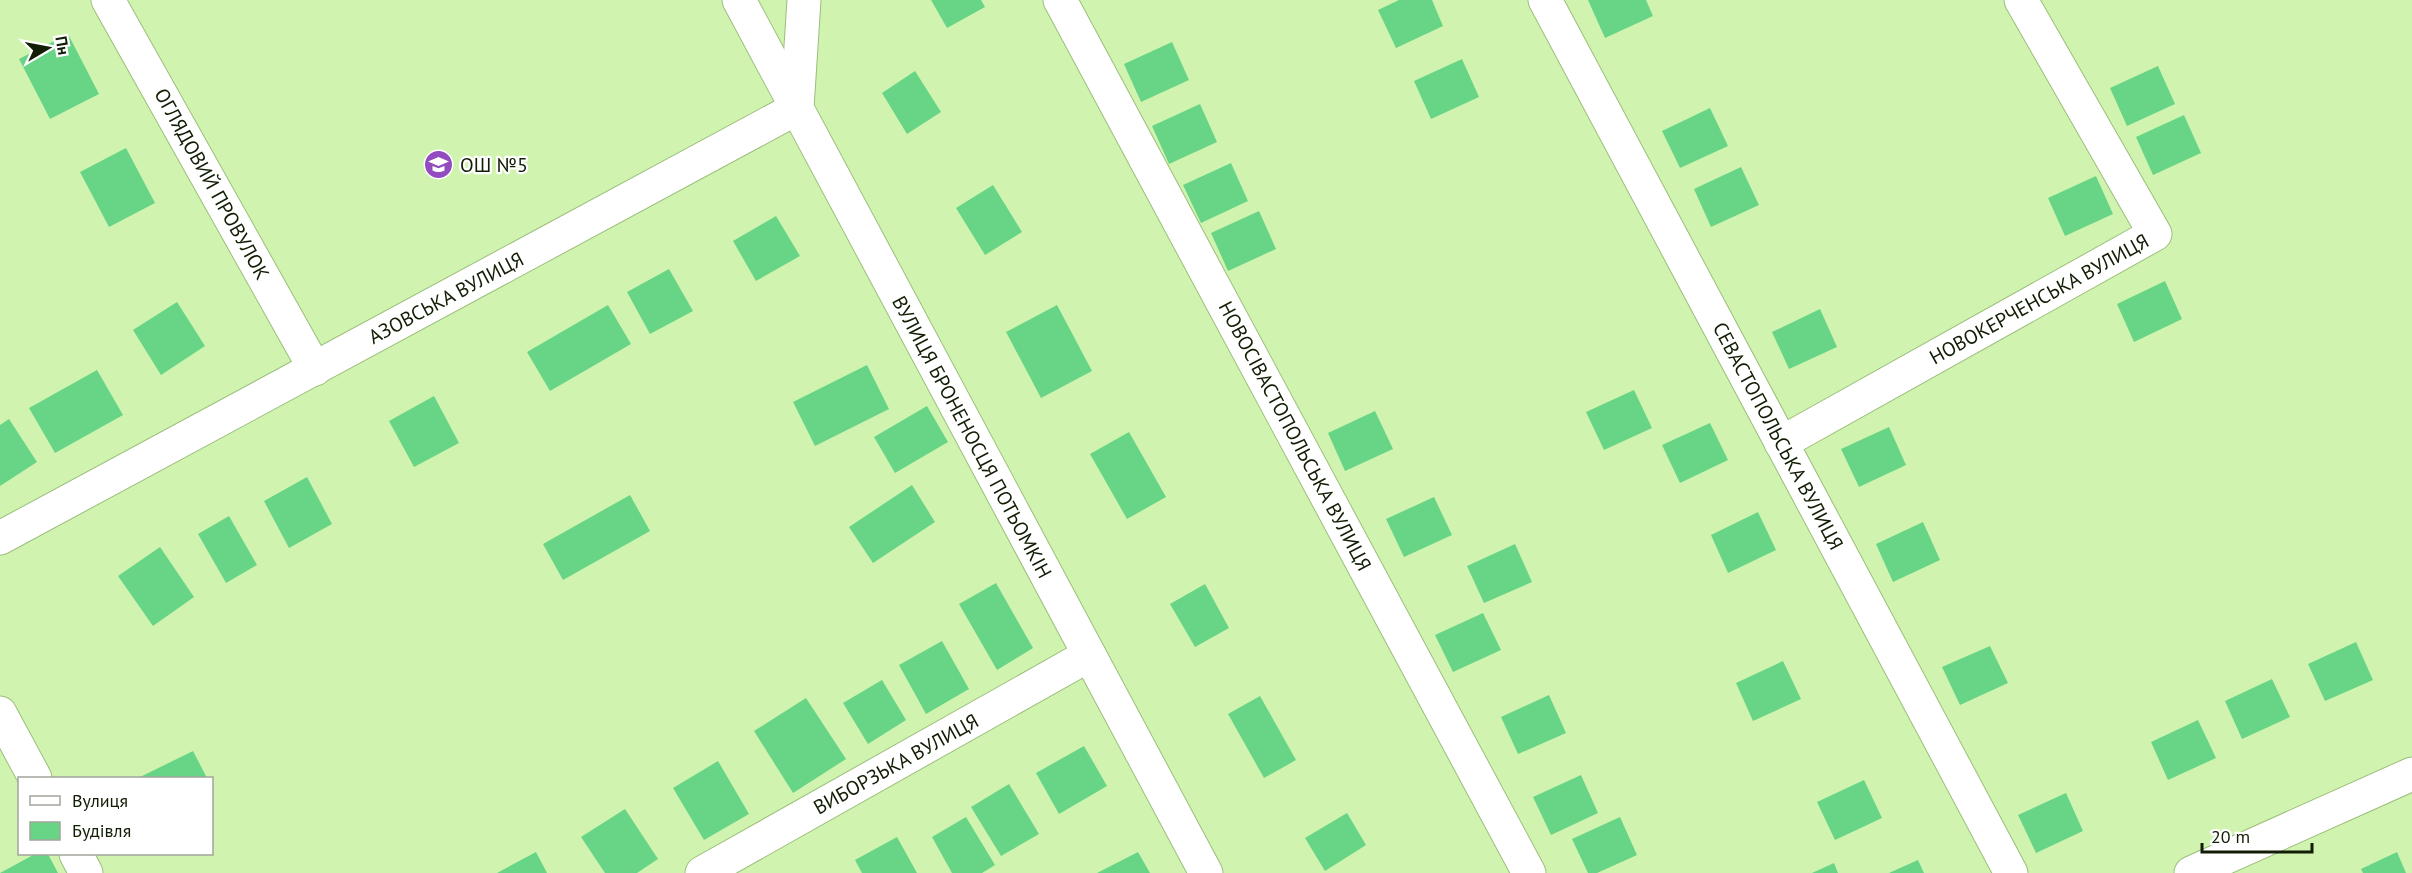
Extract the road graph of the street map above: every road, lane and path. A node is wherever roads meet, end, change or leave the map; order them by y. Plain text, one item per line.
1 (108, 0) edge
2 (739, 0) edge
3 (804, 0) edge
4 (1060, 0) edge
5 (1545, 0) edge
6 (2021, 0) edge
7 (797, 108) junction
8 (315, 369) junction
9 (1781, 443) junction
10 (0, 538) edge
11 (1089, 655) junction
12 (0, 714) edge
13 (2412, 774) edge
14 (34, 777) edge
15 (77, 855) edge
16 (87, 873) edge
17 (702, 873) edge
18 (1206, 873) edge
19 (1529, 873) edge
20 (2011, 873) edge
21 (2191, 873) edge

1 - 8 street, ОГЛЯДОВИЙ ПРОВУЛОК
2 - 7 street, ВУЛИЦЯ БРОНЕНОСЦЯ ПОТЬОМКІН
3 - 7 street
4 - 19 street, НОВОСІВАСТОПОЛЬСЬКА ВУЛИЦЯ
5 - 9 street, СЕВАСТОПОЛЬСЬКА ВУЛИЦЯ
6 - 9 street, НОВОКЕРЧЕНСЬКА ВУЛИЦЯ
7 - 8 street, АЗОВСЬКА ВУЛИЦЯ
7 - 11 street, ВУЛИЦЯ БРОНЕНОСЦЯ ПОТЬОМКІН
8 - 10 street, АЗОВСЬКА ВУЛИЦЯ
9 - 20 street, СЕВАСТОПОЛЬСЬКА ВУЛИЦЯ
11 - 17 street, ВИБОРЗЬКА ВУЛИЦЯ
11 - 18 street, ВУЛИЦЯ БРОНЕНОСЦЯ ПОТЬОМКІН
12 - 14 street
13 - 21 street
15 - 16 street

